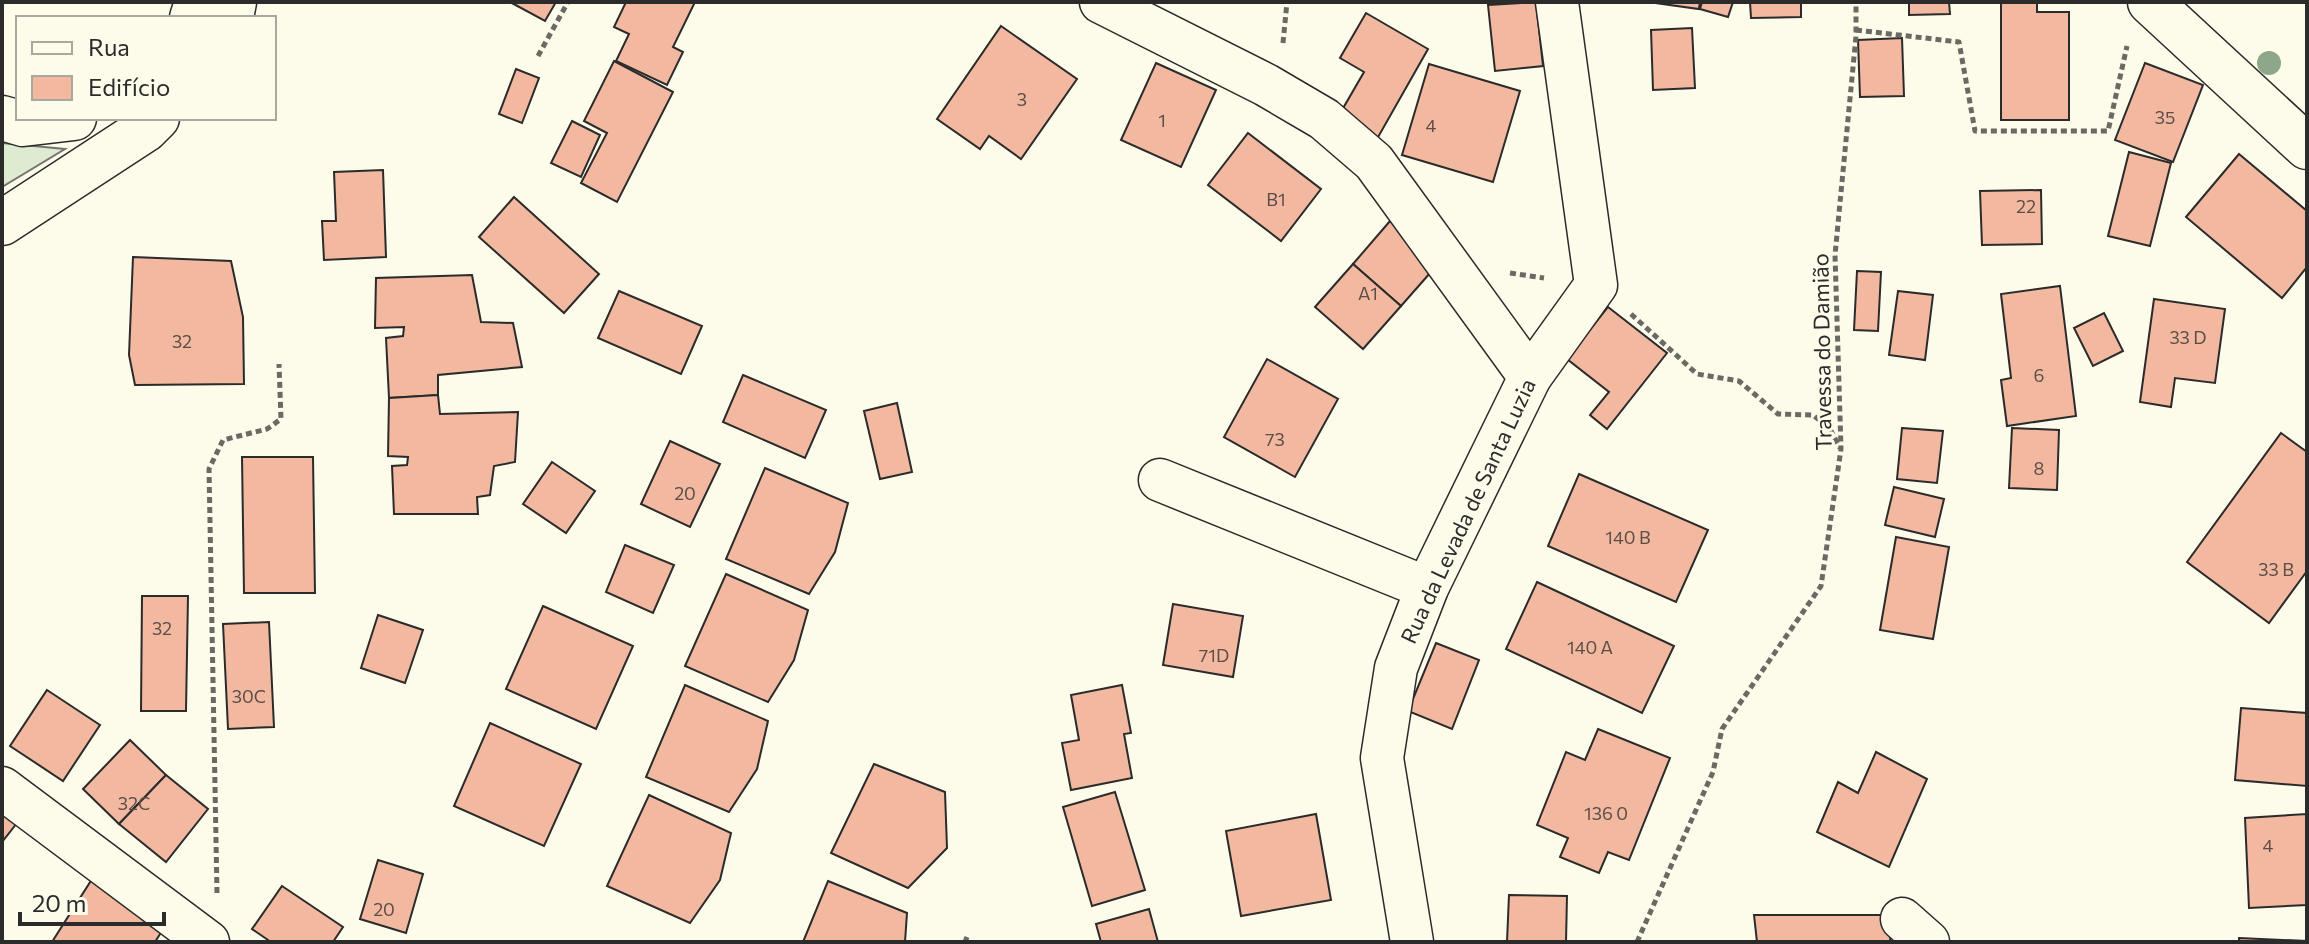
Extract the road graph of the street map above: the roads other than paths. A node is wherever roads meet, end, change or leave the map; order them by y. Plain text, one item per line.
1 (1101, 2) edge
2 (1557, 2) edge
3 (2140, 16) edge
4 (2, 118) edge
5 (57, 120) edge
6 (155, 120) edge
7 (2307, 147) edge
8 (2, 223) edge
9 (1530, 377) junction
10 (1160, 480) dead end
11 (1427, 588) junction
12 (2, 788) edge
13 (208, 942) edge
14 (1412, 942) edge

1 - 9 street
2 - 9 street, Rua da Levada de Santa Luzia
3 - 7 main road
4 - 5 main road
6 - 8 main road
9 - 11 street, Rua da Levada de Santa Luzia
10 - 11 street
11 - 14 street, Rua da Levada de Santa Luzia
12 - 13 street

